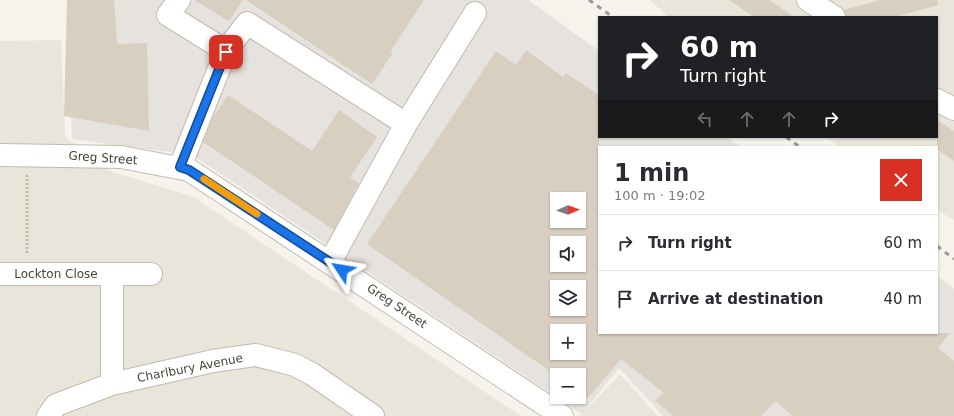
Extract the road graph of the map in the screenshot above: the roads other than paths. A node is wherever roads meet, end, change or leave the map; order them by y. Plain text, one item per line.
1 (179, 0) edge
2 (475, 13) dead end
3 (226, 52) junction
4 (938, 101) edge
5 (954, 109) edge
6 (406, 124) junction
7 (0, 155) edge
8 (180, 167) junction
9 (330, 262) junction
10 (0, 274) edge
11 (112, 274) junction
12 (151, 274) dead end
13 (112, 384) junction
14 (48, 416) edge
15 (374, 416) edge
16 (562, 416) edge

1 - 3 street
2 - 6 street
3 - 6 street
3 - 8 street
4 - 5 street
6 - 9 street
7 - 8 street, Greg Street
8 - 9 street, Greg Street
9 - 16 street, Greg Street
10 - 11 street, Lockton Close
11 - 12 street, Lockton Close
11 - 13 street, Lockton Close
13 - 14 street, Charlbury Avenue
13 - 15 street, Charlbury Avenue

